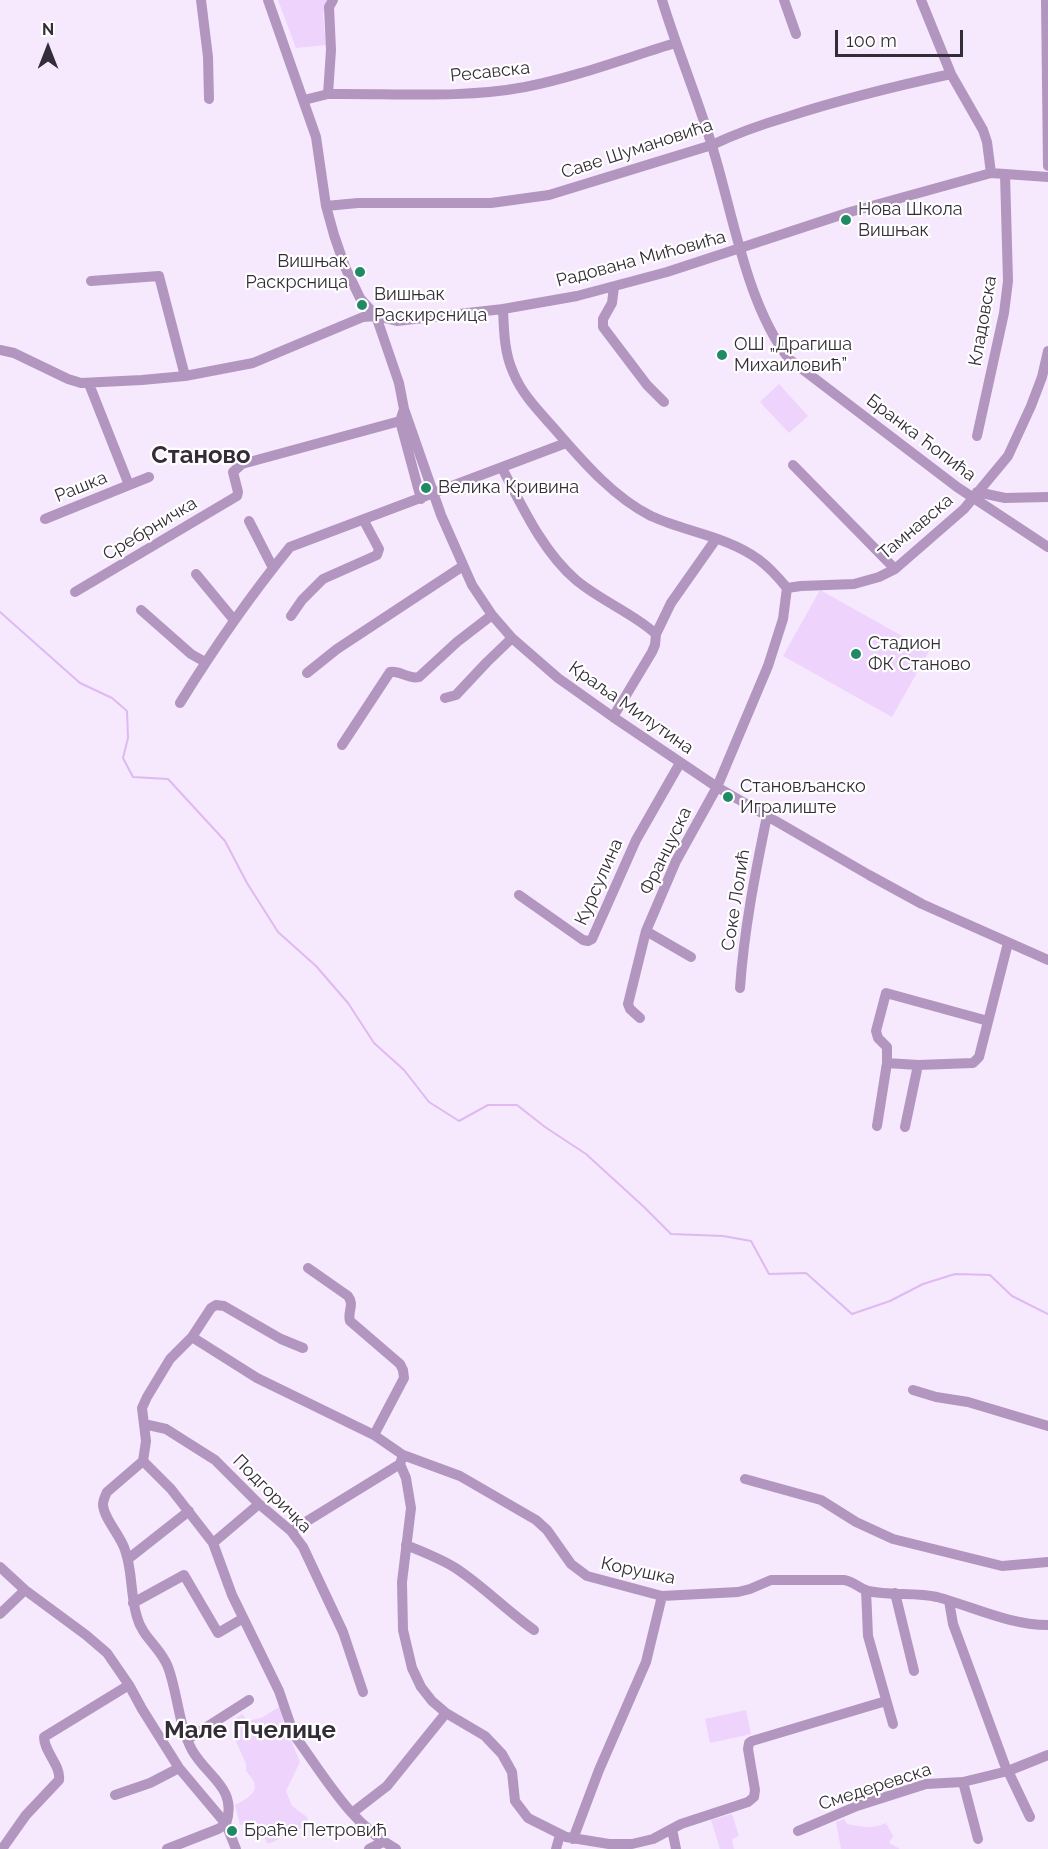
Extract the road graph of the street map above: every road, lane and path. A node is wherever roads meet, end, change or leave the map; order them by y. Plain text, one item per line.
1 (201, 0) edge
2 (268, 0) edge
3 (333, 0) edge
4 (662, 0) edge
5 (784, 0) edge
6 (921, 0) edge
7 (1046, 0) edge
8 (796, 34) dead end
9 (675, 43) junction
10 (951, 74) junction
11 (328, 94) junction
12 (209, 99) dead end
13 (304, 100) junction
14 (712, 145) junction
15 (1048, 166) edge
16 (992, 173) junction
17 (1005, 174) junction
18 (1048, 177) edge
19 (326, 206) junction
20 (741, 248) junction
21 (90, 281) dead end
22 (614, 287) junction
23 (503, 309) junction
24 (376, 316) junction
25 (0, 350) edge
26 (1048, 351) edge
27 (185, 376) junction
28 (1045, 377) edge
29 (89, 384) junction
30 (664, 402) dead end
31 (404, 409) junction
32 (400, 421) junction
33 (977, 436) dead end
34 (566, 443) junction
35 (793, 465) dead end
36 (502, 468) junction
37 (149, 477) dead end
38 (129, 485) junction
39 (434, 494) junction
40 (976, 495) junction
41 (1048, 497) edge
42 (421, 499) junction
43 (45, 519) dead end
44 (249, 521) dead end
45 (364, 521) junction
46 (716, 539) junction
47 (1048, 547) edge
48 (463, 566) junction
49 (273, 568) junction
50 (895, 568) junction
51 (196, 574) dead end
52 (787, 588) junction
53 (75, 592) dead end
54 (141, 610) dead end
55 (492, 615) junction
56 (291, 616) dead end
57 (234, 620) junction
58 (656, 634) junction
59 (512, 638) junction
60 (205, 662) junction
61 (307, 673) dead end
62 (445, 698) dead end
63 (180, 703) dead end
64 (613, 717) junction
65 (342, 745) dead end
66 (680, 763) junction
67 (717, 787) junction
68 (767, 816) junction
69 (519, 895) dead end
70 (646, 931) junction
71 (1008, 943) junction
72 (691, 957) dead end
73 (1048, 960) edge
74 (740, 988) dead end
75 (640, 1018) dead end
76 (988, 1020) junction
77 (887, 1063) junction
78 (918, 1065) junction
79 (877, 1126) dead end
80 (905, 1127) dead end
81 (308, 1268) dead end
82 (192, 1336) junction
83 (303, 1348) dead end
84 (913, 1389) dead end
85 (144, 1424) junction
86 (1048, 1426) edge
87 (374, 1435) junction
88 (402, 1459) junction
89 (143, 1461) junction
90 (745, 1479) dead end
91 (259, 1504) junction
92 (189, 1511) junction
93 (291, 1531) junction
94 (213, 1543) junction
95 (406, 1545) junction
96 (128, 1559) junction
97 (1048, 1562) edge
98 (1, 1570) edge
99 (25, 1590) junction
100 (866, 1590) junction
101 (895, 1593) junction
102 (662, 1596) junction
103 (950, 1601) junction
104 (133, 1603) junction
105 (0, 1614) edge
106 (243, 1618) junction
107 (1048, 1625) edge
108 (534, 1630) dead end
109 (914, 1671) dead end
110 (129, 1685) junction
111 (363, 1692) dead end
112 (249, 1700) dead end
113 (886, 1701) junction
114 (446, 1713) junction
115 (893, 1724) dead end
116 (188, 1739) junction
117 (1048, 1755) edge
118 (179, 1768) junction
119 (1008, 1771) junction
120 (963, 1782) junction
121 (115, 1795) dead end
122 (352, 1813) junction
123 (1030, 1817) dead end
124 (226, 1824) junction
125 (672, 1830) junction
126 (798, 1831) dead end
127 (560, 1835) junction
128 (573, 1839) junction
129 (978, 1839) dead end
130 (383, 1842) junction
131 (2, 1849) edge
132 (167, 1849) edge
133 (236, 1849) edge
134 (369, 1849) edge
135 (396, 1849) edge
136 (556, 1849) edge
137 (676, 1849) edge

1 - 12 street
2 - 13 street, Краља Милутина
3 - 11 street
4 - 9 street, Бранка Ћопића
5 - 8 street
6 - 10 street
7 - 15 street
9 - 11 street, Ресавска
9 - 14 street, Бранка Ћопића
10 - 14 street, Саве Шумановића
10 - 16 street
11 - 13 street, Ресавска
13 - 19 street, Краља Милутина
14 - 19 street, Саве Шумановића
14 - 20 street, Бранка Ћопића
16 - 17 street, Радована Мићовића
16 - 20 street, Радована Мићовића
17 - 18 street, Радована Мићовића
17 - 33 street, Кладовска
19 - 24 street, Краља Милутина
20 - 22 street, Радована Мићовића
20 - 40 street, Бранка Ћопића
21 - 27 street
22 - 23 street, Радована Мићовића
22 - 30 street
23 - 24 street, Радована Мићовића
23 - 34 street
24 - 27 street, Радована Мићовића
24 - 31 street, Краља Милутина
25 - 29 street, Радована Мићовића
26 - 28 street, Тамнавска
27 - 29 street, Радована Мићовића
28 - 40 street, Тамнавска
29 - 38 street
31 - 32 street
31 - 39 street, Краља Милутина
32 - 42 street
32 - 53 street, Сребрничка
34 - 36 street
34 - 46 street
35 - 50 street
36 - 39 street
36 - 58 street
37 - 38 street, Рашка
38 - 43 street, Рашка
39 - 42 street
39 - 48 street, Краља Милутина
40 - 41 street
40 - 47 street, Бранка Ћопића
40 - 50 street, Тамнавска
42 - 45 street
44 - 49 street
45 - 49 street
45 - 56 street
46 - 52 street
46 - 58 street
48 - 55 street, Краља Милутина
48 - 61 street
49 - 57 street
50 - 52 street, Тамнавска
51 - 57 street
52 - 67 street, Француска
54 - 60 street
55 - 59 street, Краља Милутина
55 - 65 street
57 - 60 street
58 - 64 street
59 - 62 street
59 - 64 street, Краља Милутина
60 - 63 street
64 - 66 street, Краља Милутина
66 - 67 street, Краља Милутина
66 - 69 street, Курсулина
67 - 68 street, Краља Милутина
67 - 70 street, Француска
68 - 71 street, Краља Милутина
68 - 74 street, Соке Лолић
70 - 72 street
70 - 75 street, Француска
71 - 73 street, Краља Милутина
71 - 76 street
76 - 77 street
76 - 78 street
77 - 78 street
77 - 79 street
78 - 80 street
81 - 87 street
82 - 83 street
82 - 85 street
82 - 87 street, Корушка
84 - 86 street
85 - 89 street
85 - 91 street, Подгоричка
87 - 88 street, Корушка
88 - 93 street
88 - 95 street
88 - 102 street, Корушка
89 - 92 street
89 - 96 street
90 - 97 street
91 - 93 street, Подгоричка
91 - 94 street
92 - 94 street
92 - 96 street
93 - 111 street, Подгоричка
94 - 106 street
95 - 108 street
95 - 114 street
96 - 104 street
98 - 99 street
99 - 105 street
99 - 110 street
100 - 101 street, Корушка
100 - 102 street, Корушка
100 - 113 street
101 - 103 street, Корушка
101 - 109 street
102 - 128 street
103 - 107 street, Корушка
103 - 119 street
104 - 106 street
104 - 116 street
106 - 122 street
110 - 118 street
110 - 131 street
112 - 116 street
113 - 115 street
113 - 125 street
114 - 122 street
114 - 127 street
116 - 124 street
117 - 119 street, Смедеревска
118 - 121 street
118 - 124 street
119 - 120 street, Смедеревска
119 - 123 street
120 - 126 street, Смедеревска
120 - 129 street
122 - 130 street
124 - 132 street
124 - 133 street
125 - 128 street
125 - 137 street
127 - 128 street
127 - 136 street
130 - 134 street
130 - 135 street

